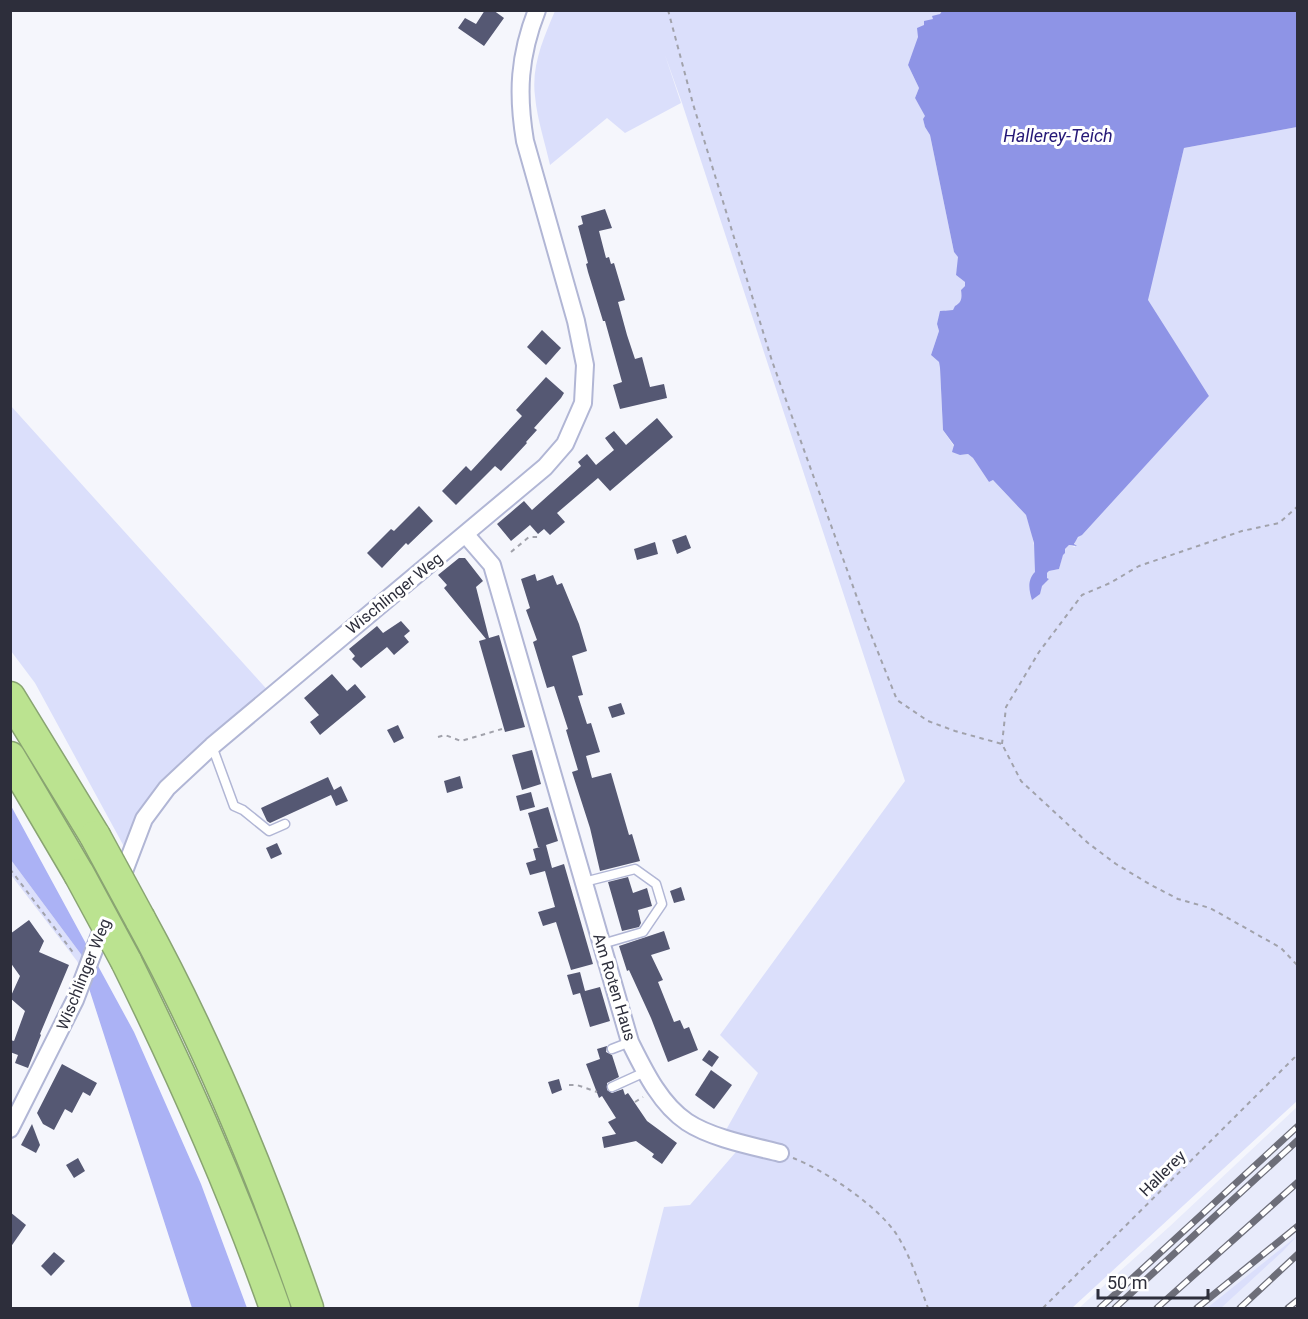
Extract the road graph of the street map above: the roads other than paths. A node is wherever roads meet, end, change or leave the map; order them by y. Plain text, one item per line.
1 (537, 10) edge
2 (466, 535) junction
3 (10, 697) edge
4 (212, 746) junction
5 (10, 757) edge
6 (285, 824) dead end
7 (585, 882) junction
8 (602, 944) junction
9 (630, 1042) junction
10 (612, 1049) dead end
11 (645, 1072) junction
12 (612, 1087) dead end
13 (10, 1130) edge
14 (780, 1153) road end
15 (275, 1308) edge
16 (308, 1308) edge

1 - 2 street, Wischlinger Weg
2 - 4 street, Wischlinger Weg
2 - 7 street, Am Roten Haus
3 - 16 highway, bridge
4 - 6 lane
4 - 13 street, Wischlinger Weg
5 - 15 highway, bridge
7 - 8 street, Am Roten Haus
7 - 8 lane
8 - 9 street, Am Roten Haus
9 - 10 lane
9 - 11 street, Am Roten Haus
11 - 12 lane
11 - 14 street, Am Roten Haus

